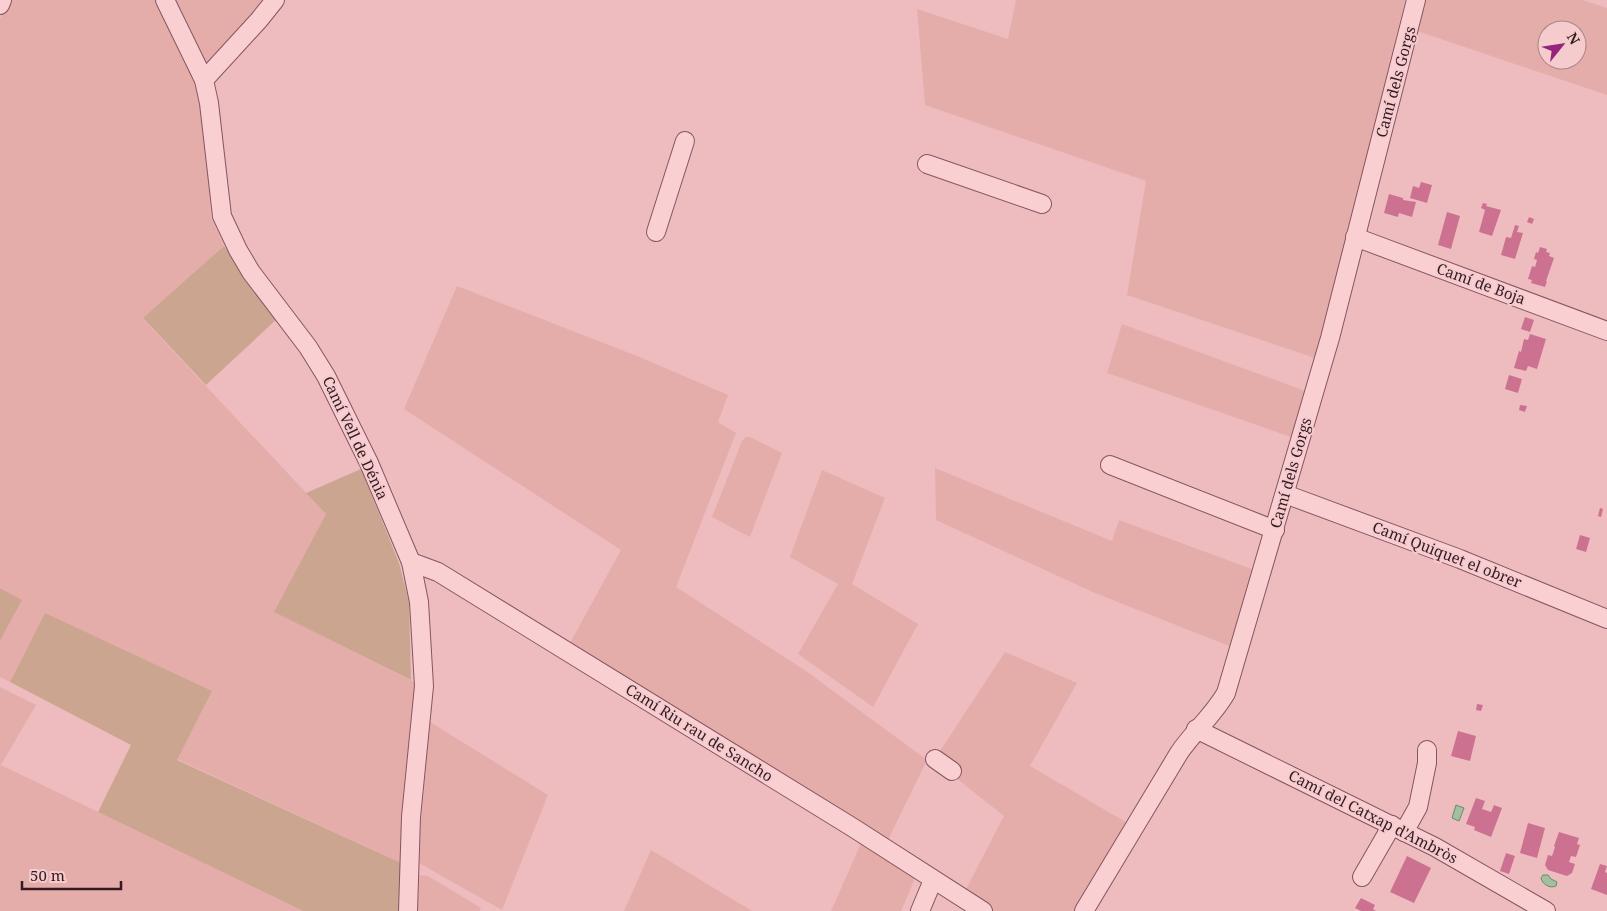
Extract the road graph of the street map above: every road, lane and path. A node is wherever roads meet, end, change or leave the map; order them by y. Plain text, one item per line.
1 (2, 0) edge
2 (165, 0) edge
3 (275, 0) edge
4 (1416, 0) edge
5 (0, 5) edge
6 (204, 80) junction
7 (685, 141) dead end
8 (927, 164) dead end
9 (1042, 204) dead end
10 (656, 232) dead end
11 (1355, 237) junction
12 (1607, 331) edge
13 (1110, 465) dead end
14 (1285, 494) junction
15 (1274, 530) junction
16 (411, 562) junction
17 (1607, 619) edge
18 (1196, 729) junction
19 (1427, 750) dead end
20 (935, 759) dead end
21 (952, 771) dead end
22 (1398, 829) junction
23 (1362, 877) dead end
24 (933, 880) junction
25 (1090, 909) edge
26 (408, 911) edge
27 (920, 911) edge
28 (983, 911) edge
29 (1546, 911) edge

1 - 5 street
2 - 6 street, Camí Vell de Dénia
3 - 6 street
4 - 11 street, Camí dels Gorgs
6 - 16 street, Camí Vell de Dénia
7 - 10 street
8 - 9 street
11 - 12 street, Camí de Boja
11 - 14 street, Camí dels Gorgs
13 - 15 street
14 - 15 street, Camí dels Gorgs
14 - 17 street, Camí Quiquet el obrer
15 - 18 street, Camí dels Gorgs
16 - 24 street, Camí Riu rau de Sancho
16 - 26 street, Camí Vell de Dénia
18 - 22 street, Camí del Catxap d'Ambròs
18 - 25 street, Camí dels Gorgs
19 - 22 street
20 - 21 street
22 - 23 street
22 - 29 street, Camí del Catxap d'Ambròs
24 - 27 street
24 - 28 street, Camí Riu rau de Sancho

